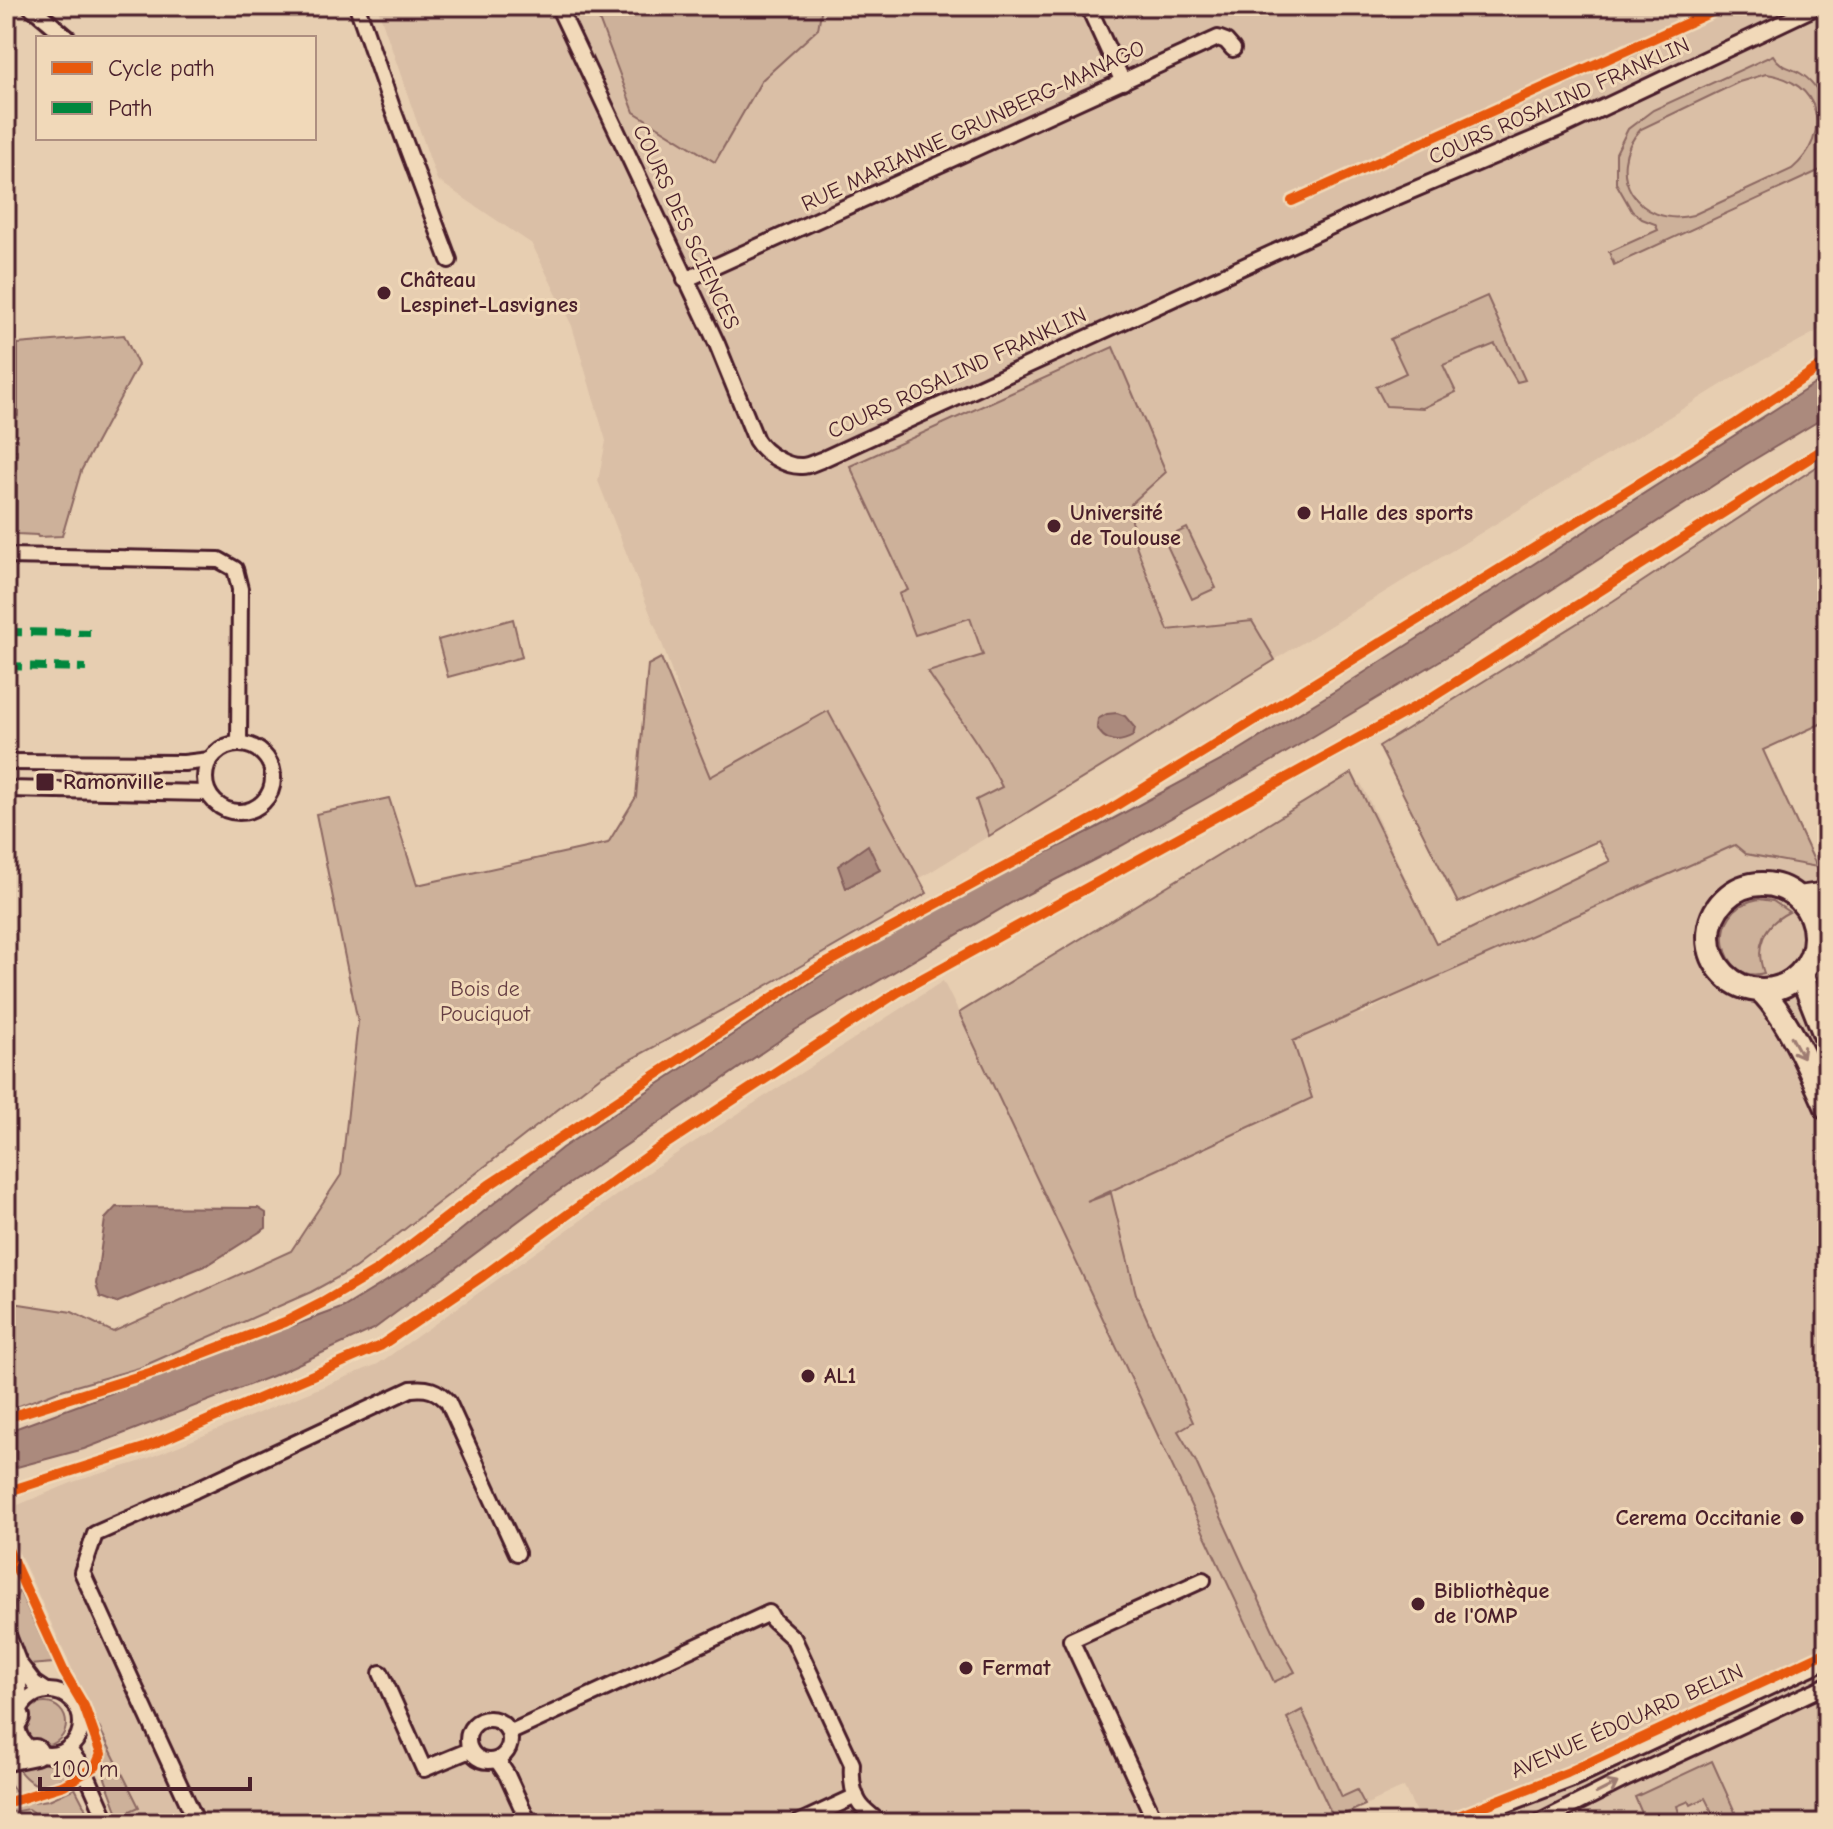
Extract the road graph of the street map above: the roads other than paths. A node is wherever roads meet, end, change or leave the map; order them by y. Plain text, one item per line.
1 (30, 6) edge
2 (357, 6) edge
3 (558, 6) edge
4 (1088, 6) edge
5 (1818, 6) edge
6 (66, 36) edge
7 (1233, 49) dead end
8 (1123, 82) junction
9 (449, 260) dead end
10 (685, 280) junction
11 (780, 460) joint
12 (6, 556) edge
13 (239, 744) junction
14 (210, 760) junction
15 (6, 762) edge
16 (6, 789) edge
17 (208, 793) junction
18 (1827, 894) edge
19 (1799, 898) junction
20 (1821, 934) edge
21 (1803, 971) junction
22 (1760, 990) junction
23 (1827, 1040) edge
24 (1827, 1108) edge
25 (517, 1553) dead end
26 (1203, 1580) dead end
27 (6, 1630) edge
28 (1827, 1660) edge
29 (18, 1661) junction
30 (381, 1673) dead end
31 (1827, 1685) edge
32 (46, 1691) junction
33 (14, 1720) edge
34 (509, 1733) junction
35 (68, 1748) junction
36 (470, 1750) junction
37 (35, 1752) junction
38 (6, 1758) edge
39 (497, 1760) junction
40 (856, 1796) junction
41 (108, 1823) edge
42 (197, 1823) edge
43 (529, 1823) edge
44 (798, 1823) edge
45 (879, 1823) edge
46 (1156, 1823) edge
47 (1458, 1823) edge
48 (1538, 1823) edge

1 - 6 street
2 - 9 street
3 - 10 street, COURS DES SCIENCES
4 - 8 street
5 - 11 street, COURS ROSALIND FRANKLIN
7 - 8 street, RUE MARIANNE GRUNBERG-MANAGO
8 - 10 street, RUE MARIANNE GRUNBERG-MANAGO
10 - 11 street, COURS DES SCIENCES
12 - 13 street
13 - 14 street
13 - 17 street
14 - 15 street
14 - 17 street
16 - 17 street
18 - 19 street
19 - 20 street
19 - 22 street
20 - 21 street
21 - 22 street
21 - 23 street
22 -> 24 street
25 - 42 street
26 - 46 street
27 - 29 street
28 - 47 street, AVENUE ÉDOUARD BELIN
29 - 32 street
29 - 33 street
30 - 36 street
48 -> 31 street
32 - 33 street
32 - 35 street
33 - 37 street
34 - 36 street
34 - 39 street
34 - 40 street
35 - 37 street
35 - 41 street
36 - 39 street
37 - 38 main road
39 - 43 street
40 - 44 street
40 - 45 street

